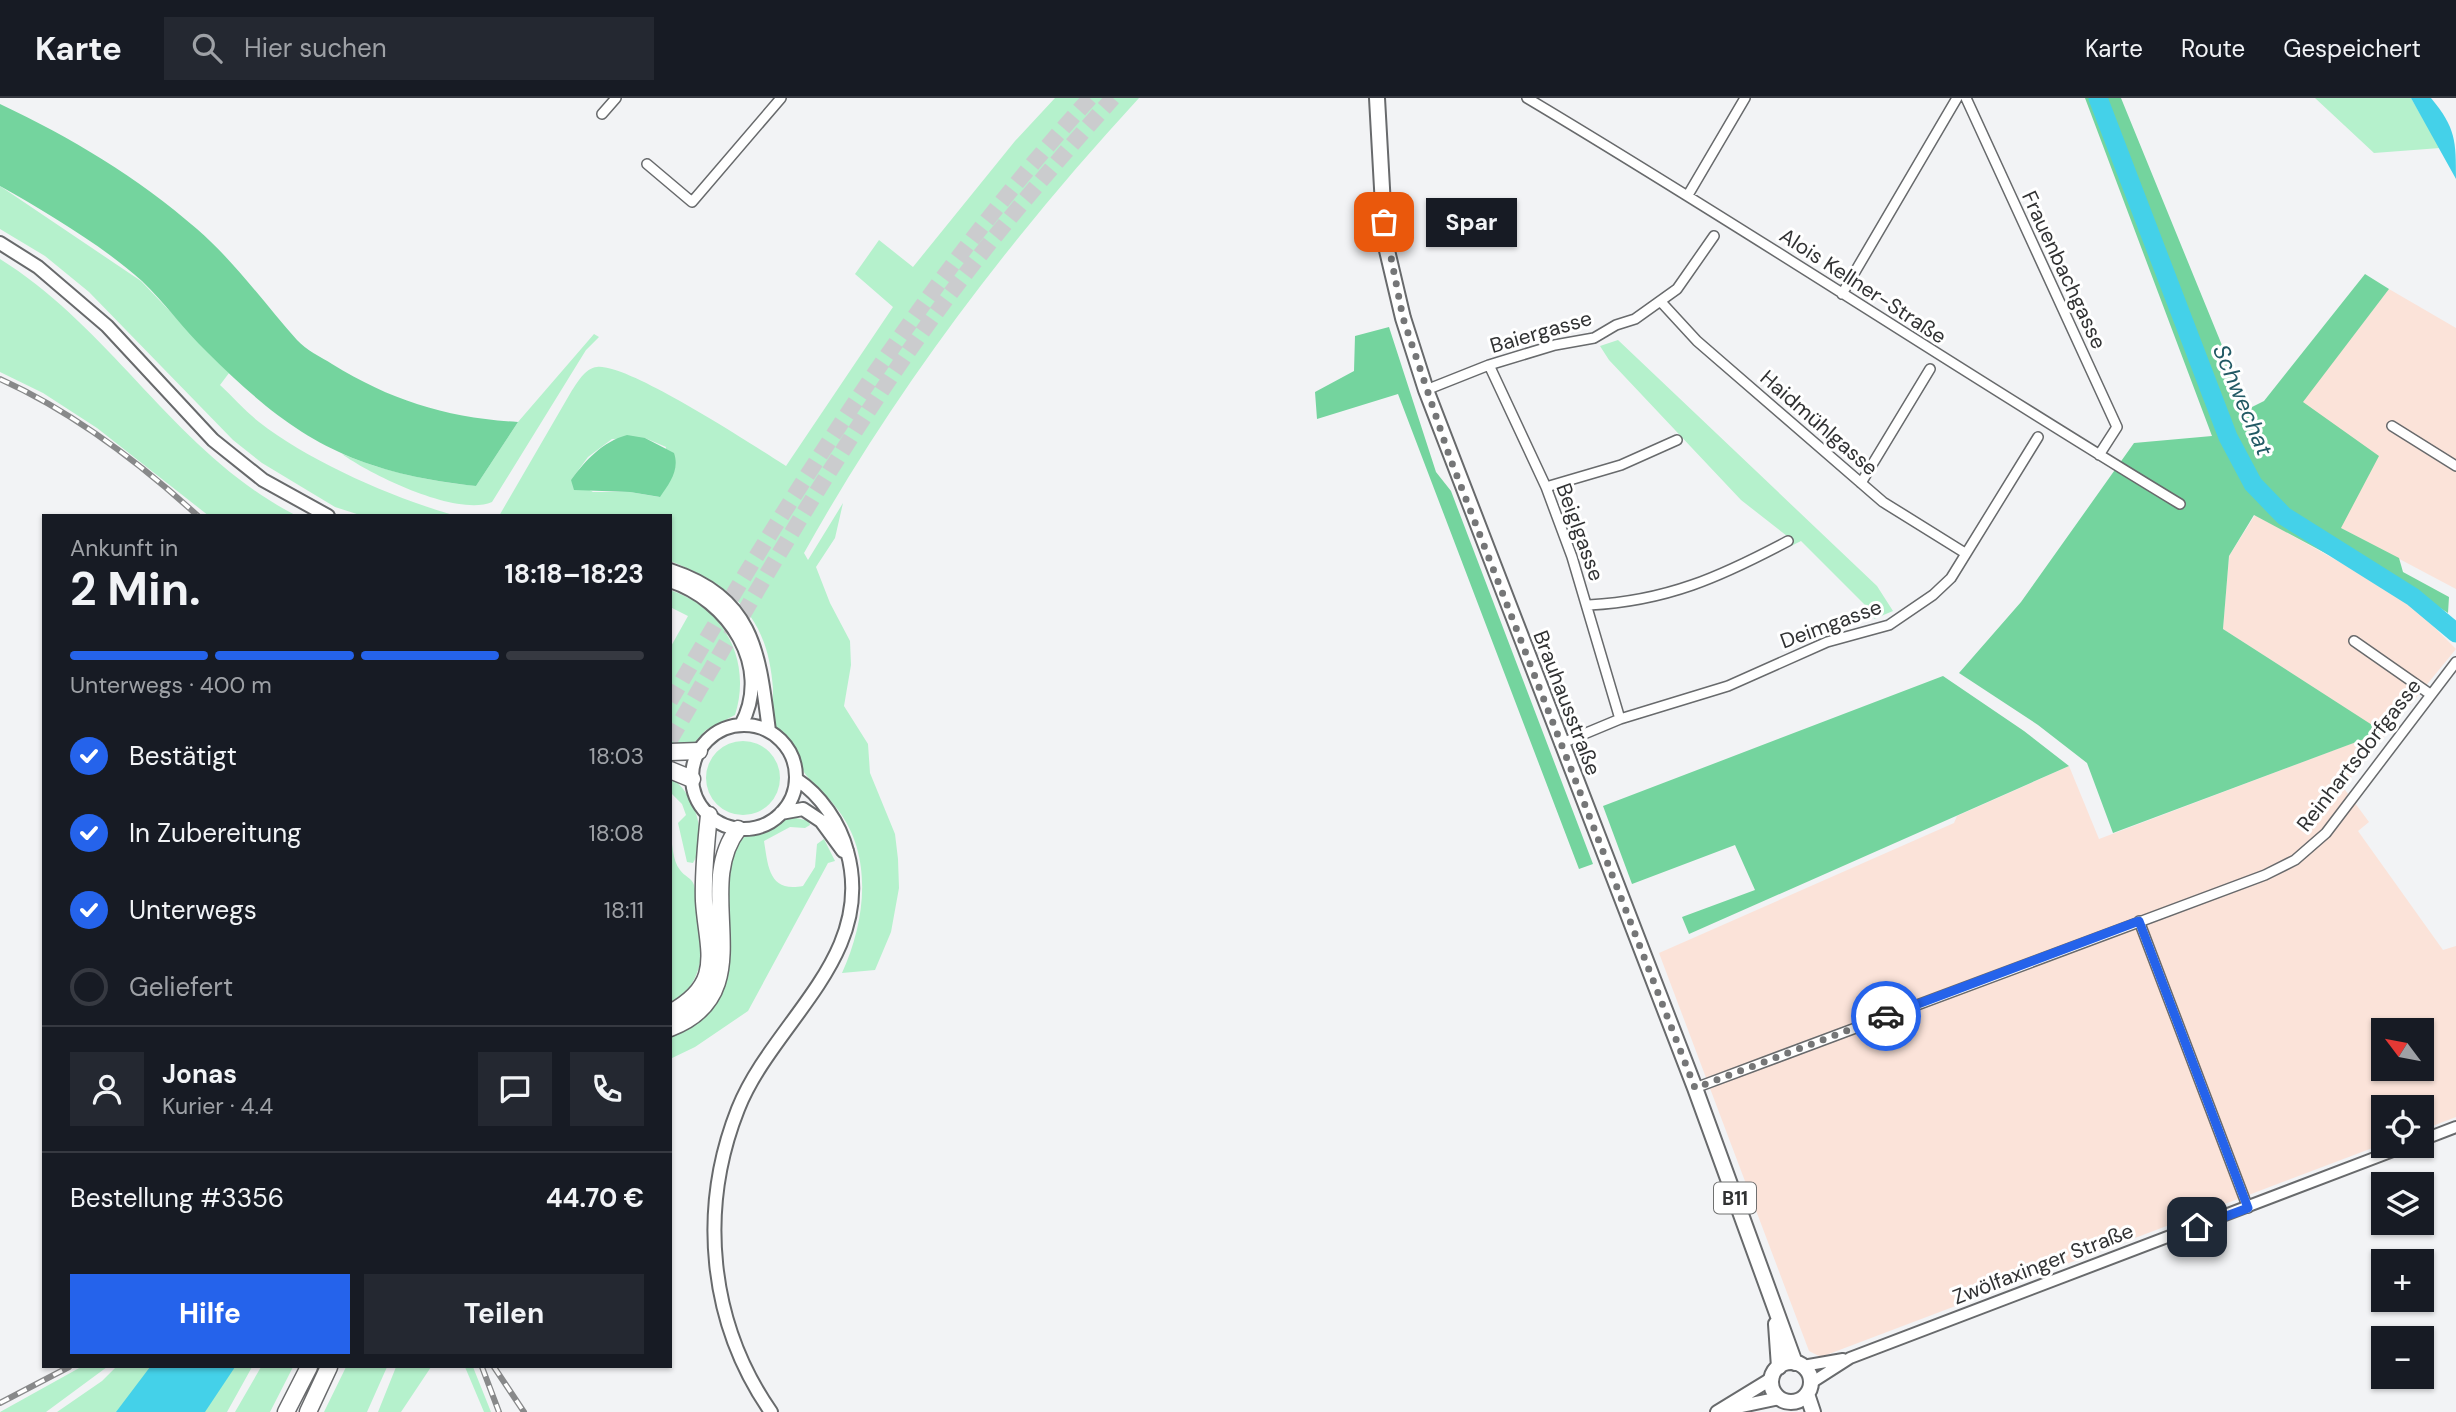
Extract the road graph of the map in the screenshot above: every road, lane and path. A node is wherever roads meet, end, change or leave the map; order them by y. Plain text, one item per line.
1 (616, 98) edge
2 (781, 98) edge
3 (1377, 98) edge
4 (1527, 98) edge
5 (1745, 98) edge
6 (1957, 98) edge
7 (1966, 98) edge
8 (602, 114) dead end
9 (648, 164) dead end
10 (1688, 195) junction
11 (1714, 236) dead end
12 (0, 243) edge
13 (1842, 294) junction
14 (1662, 303) junction
15 (1489, 365) junction
16 (1930, 369) dead end
17 (1426, 390) junction
18 (2392, 426) dead end
19 (2038, 438) dead end
20 (1677, 440) dead end
21 (2099, 456) junction
22 (2456, 466) edge
23 (1861, 483) junction
24 (1546, 487) junction
25 (2180, 504) dead end
26 (324, 514) edge
27 (1788, 541) dead end
28 (1965, 553) junction
29 (672, 571) edge
30 (672, 582) edge
31 (1589, 605) junction
32 (2354, 641) dead end
33 (2456, 662) edge
34 (2430, 694) junction
35 (1620, 719) junction
36 (741, 725) junction
37 (769, 731) junction
38 (1560, 744) junction
39 (672, 751) edge
40 (699, 751) junction
41 (672, 771) edge
42 (692, 779) junction
43 (796, 779) junction
44 (781, 813) junction
45 (709, 815) junction
46 (738, 829) junction
47 (850, 860) junction
48 (2139, 921) junction
49 (672, 1012) edge
50 (672, 1027) edge
51 (1695, 1088) junction
52 (2456, 1127) edge
53 (2434, 1135) edge
54 (2375, 1158) edge
55 (2248, 1208) junction
56 (1775, 1308) junction
57 (1850, 1358) junction
58 (1799, 1364) junction
59 (308, 1368) edge
60 (329, 1368) edge
61 (1775, 1373) junction
62 (1809, 1389) junction
63 (1788, 1404) edge
64 (286, 1412) edge
65 (308, 1412) edge
66 (771, 1412) edge
67 (1718, 1412) edge
68 (1813, 1412) edge

1 - 8 street
2 - 9 street
3 - 17 main road, Brauhausstraße / B11
4 - 10 street, Alois Kellner-Straße
5 - 10 street
6 - 13 street
7 - 21 street, Frauenbachgasse
10 - 13 street, Alois Kellner-Straße
11 - 14 street, Baiergasse
12 - 26 main road
13 - 21 street, Alois Kellner-Straße
14 - 15 street, Baiergasse
14 - 23 street, Haidmühlgasse
15 - 17 street, Baiergasse
15 - 24 street, Beiglgasse
16 - 23 street
17 - 38 main road, Brauhausstraße / B11
18 - 22 street
19 - 28 street, Deimgasse
20 - 24 street
21 - 25 street, Alois Kellner-Straße
23 - 28 street, Haidmühlgasse
24 - 31 street, Beiglgasse
27 - 31 street
28 - 35 street, Deimgasse
29 - 37 main road
30 - 36 main road
31 - 35 street, Beiglgasse
32 - 34 street
33 - 34 street, Reinhartsdorfgasse
34 - 48 street, Reinhartsdorfgasse
35 - 38 street, Deimgasse
36 - 37 main road
36 - 40 main road
37 - 43 main road
38 - 51 main road, Brauhausstraße / B11
39 - 40 highway
40 - 42 main road
41 - 42 highway
42 - 45 main road
43 - 44 main road
43 - 47 main road
44 - 46 main road
44 - 47 main road
45 - 46 main road
45 - 49 highway
46 - 50 highway
47 - 66 main road
48 - 51 street, Reinhartsdorfgasse
48 - 55 street
51 - 56 main road, Brauhausstraße / B11
52 - 53 street
54 - 55 street, Zwölfaxinger Straße
55 - 57 street, Zwölfaxinger Straße
56 - 58 main road, Brauhausstraße / B11
56 - 61 main road, Brauhausstraße / B11
57 - 58 street, Zwölfaxinger Straße
57 - 62 street, Zwölfaxinger Straße
58 - 61 main road
58 - 62 main road, B11
59 - 64 highway
60 - 65 highway
61 - 63 main road, B11
61 - 67 main road
62 - 63 main road
62 - 68 main road, B11
63 - 67 main road

